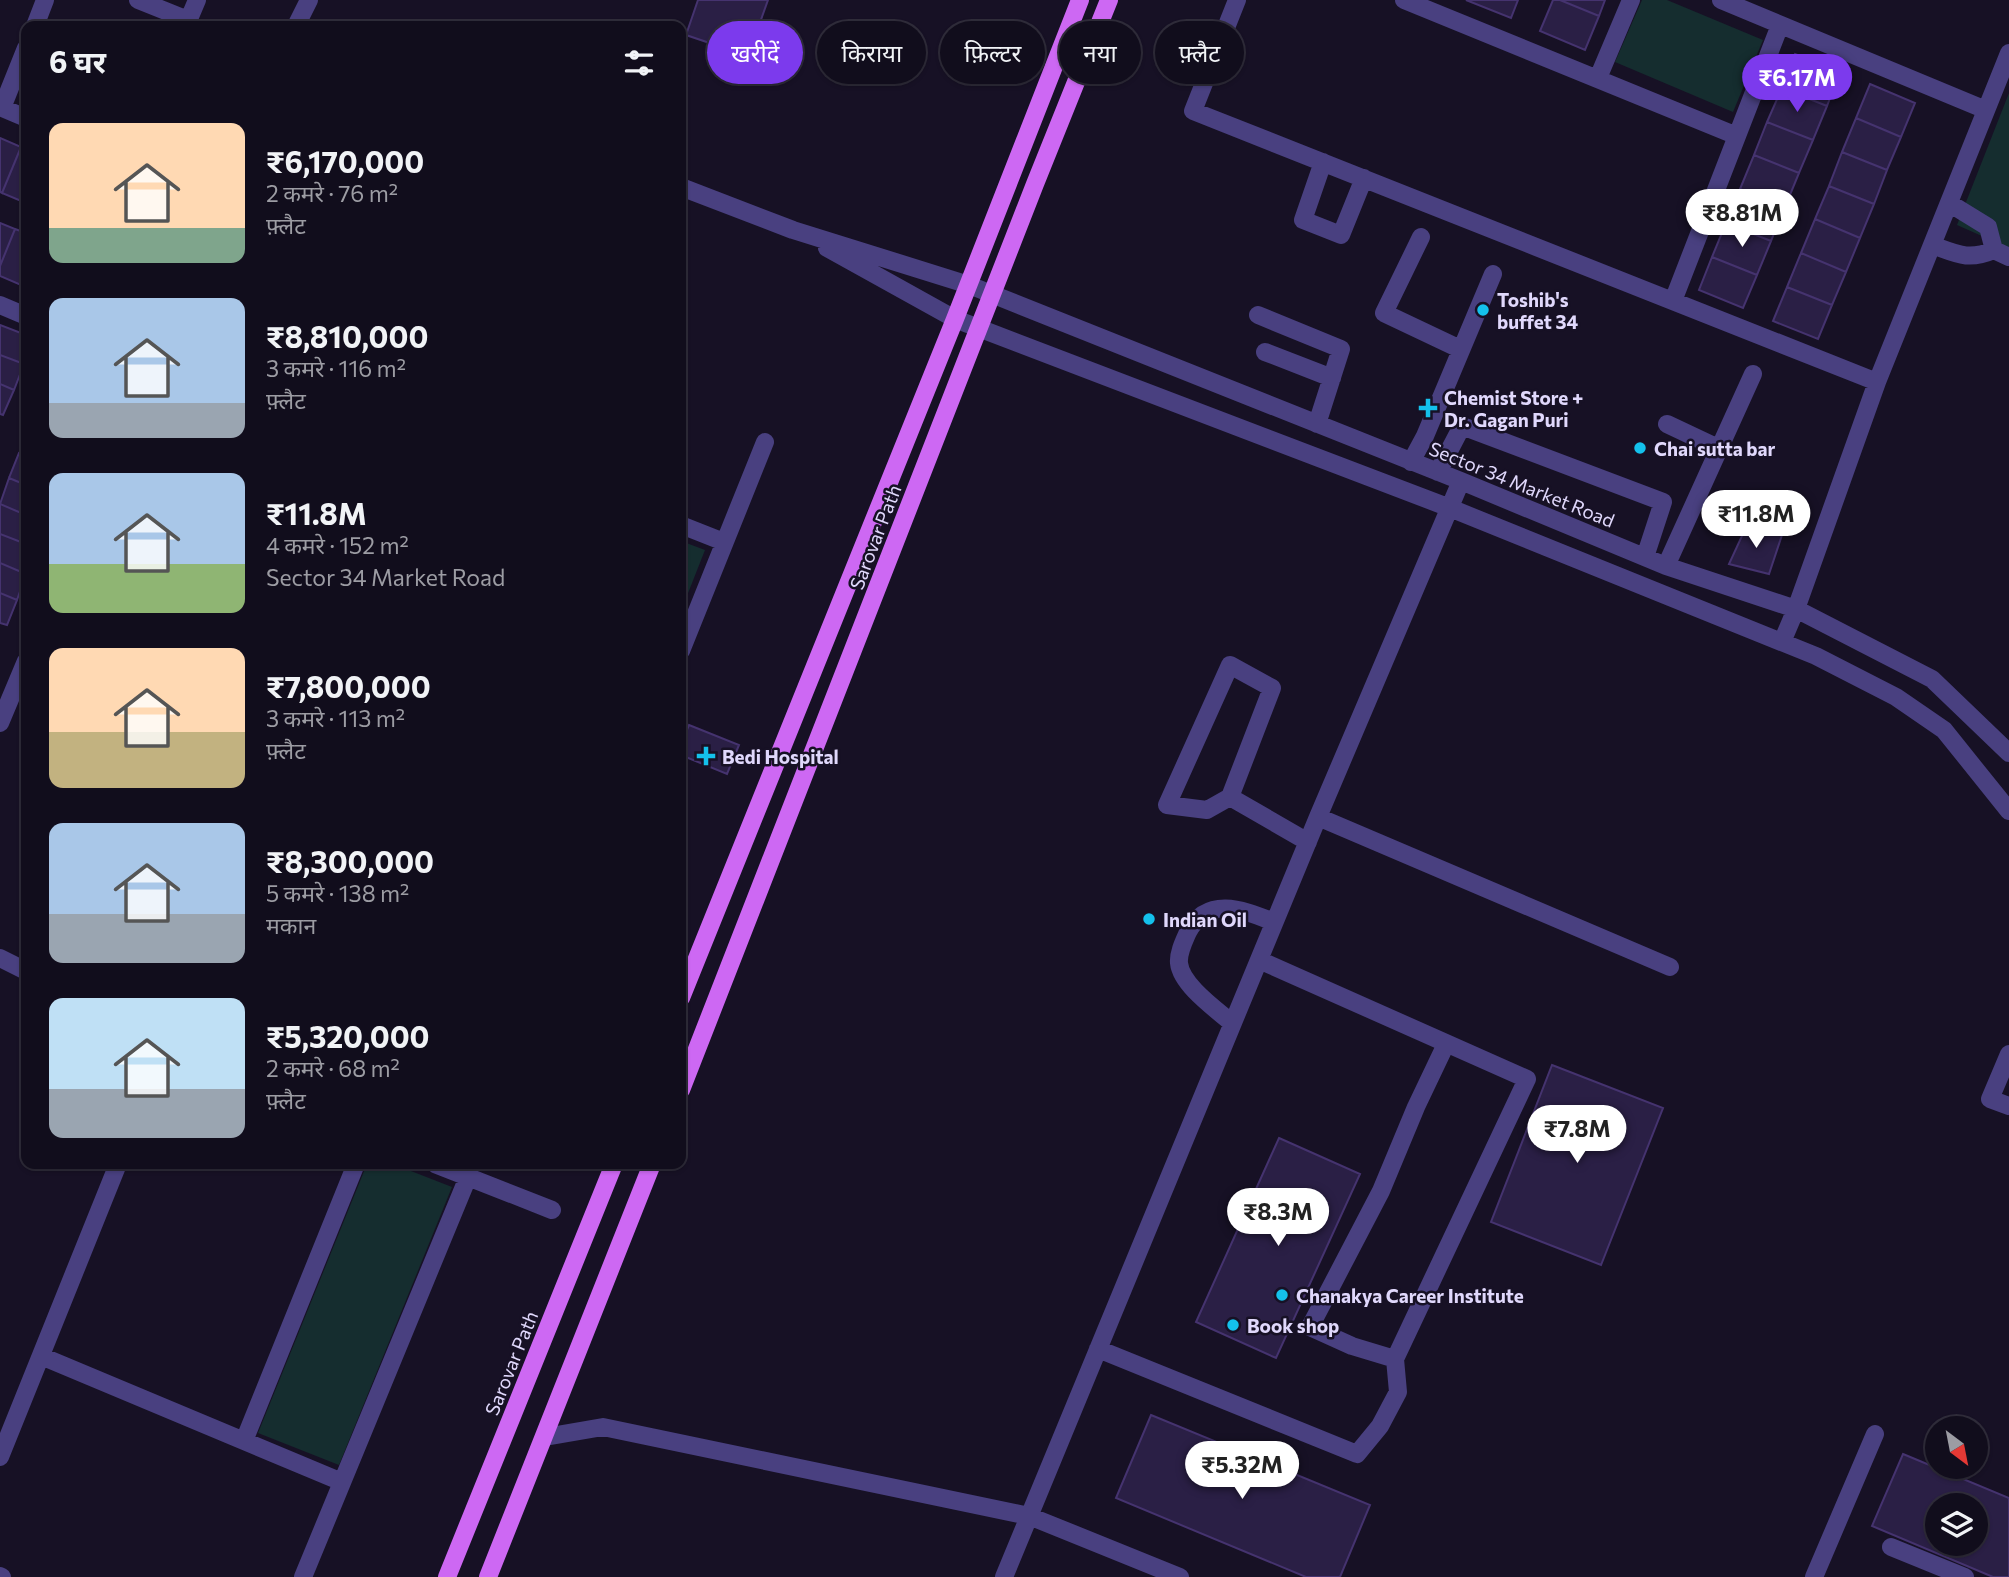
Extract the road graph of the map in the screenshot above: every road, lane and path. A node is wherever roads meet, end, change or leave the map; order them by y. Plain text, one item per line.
1 (46, 0) edge
2 (138, 0) edge
3 (197, 0) edge
4 (309, 0) edge
5 (1080, 0) edge
6 (1110, 0) edge
7 (1237, 0) edge
8 (1404, 0) edge
9 (1631, 0) edge
10 (1721, 0) edge
11 (1433, 6) edge
12 (37, 21) edge
13 (183, 21) edge
14 (188, 21) edge
15 (298, 21) edge
16 (1780, 25) junction
17 (2009, 53) edge
18 (21, 60) edge
19 (1598, 78) junction
20 (1, 108) edge
21 (1986, 110) junction
22 (21, 116) edge
23 (1737, 136) junction
24 (1323, 162) junction
25 (1364, 178) junction
26 (686, 189) edge
27 (1949, 203) junction
28 (793, 230) junction
29 (1421, 237) dead end
30 (1932, 245) junction
31 (2002, 253) edge
32 (1493, 274) dead end
33 (969, 285) junction
34 (992, 294) junction
35 (1673, 301) junction
36 (0, 305) edge
37 (21, 314) edge
38 (1258, 315) dead end
39 (955, 319) junction
40 (979, 329) junction
41 (1460, 349) junction
42 (1265, 352) dead end
43 (1753, 374) dead end
44 (1332, 378) junction
45 (1877, 382) junction
46 (1317, 424) junction
47 (1667, 424) dead end
48 (765, 442) dead end
49 (1720, 449) junction
50 (1411, 462) junction
51 (1438, 472) junction
52 (1461, 481) junction
53 (1450, 508) junction
54 (686, 527) edge
55 (724, 542) junction
56 (1645, 557) junction
57 (1666, 566) junction
58 (1796, 609) junction
59 (686, 638) edge
60 (1782, 642) junction
61 (21, 674) edge
62 (0, 723) edge
63 (2009, 754) edge
64 (1230, 797) junction
65 (2009, 811) edge
66 (1318, 817) junction
67 (1308, 842) junction
68 (1274, 922) junction
69 (0, 958) edge
70 (1259, 960) junction
71 (1670, 967) dead end
72 (21, 968) edge
73 (686, 987) edge
74 (1232, 1023) junction
75 (1446, 1044) junction
76 (2009, 1054) edge
77 (686, 1077) edge
78 (2009, 1106) edge
79 (116, 1169) edge
80 (354, 1169) edge
81 (448, 1169) edge
82 (612, 1169) edge
83 (650, 1169) edge
84 (468, 1177) junction
85 (552, 1210) dead end
86 (1098, 1349) junction
87 (41, 1356) junction
88 (1395, 1359) junction
89 (1874, 1434) dead end
90 (545, 1437) junction
91 (244, 1441) junction
92 (0, 1457) edge
93 (342, 1482) junction
94 (1029, 1516) junction
95 (1891, 1547) dead end
96 (303, 1577) edge
97 (447, 1577) edge
98 (488, 1577) edge
99 (1004, 1577) edge
100 (1180, 1577) edge
101 (1814, 1577) edge
102 (1965, 1577) edge

1 - 12 street
2 - 13 street
3 - 14 street
4 - 15 street
5 - 33 main road, Sarovar Path
6 - 34 main road, Sarovar Path
7 - 24 street
8 - 11 street
9 - 19 street
10 - 16 street
11 - 19 street
16 - 21 street
16 - 23 street
17 - 21 street
18 - 20 street
19 - 23 street
20 - 22 street
21 - 27 street
23 - 35 street
24 - 25 street
24 - 25 street
25 - 35 street
26 - 28 street
27 - 30 street
27 - 31 street
28 - 33 street, Sector 34 Market Road
28 - 39 street
29 - 41 street
30 - 31 street
30 - 45 street
32 - 41 street
33 - 34 street, Sector 34 Market Road
33 - 39 main road, Sarovar Path
34 - 40 main road, Sarovar Path
34 - 46 street, Sector 34 Market Road
35 - 45 street
36 - 37 street
38 - 44 street
39 - 40 street
39 - 73 main road, Sarovar Path
40 - 53 street
40 - 77 main road, Sarovar Path
41 - 50 street
42 - 44 street
43 - 49 street
44 - 46 street
45 - 58 street
46 - 50 street, Sector 34 Market Road
47 - 49 street
48 - 55 street
49 - 57 street
50 - 51 street, Sector 34 Market Road
51 - 52 street, Sector 34 Market Road
51 - 56 street
52 - 53 street
52 - 56 street, Sector 34 Market Road
53 - 60 street
53 - 66 street
54 - 55 street
55 - 59 street
56 - 57 street, Sector 34 Market Road
57 - 58 street, Sector 34 Market Road
58 - 60 street
58 - 63 street, Sector 34 Market Road
60 - 65 street
61 - 62 street
64 - 64 street
64 - 67 street
66 - 67 street
66 - 71 street
67 - 68 street
68 - 70 street
68 - 74 street
69 - 72 street
70 - 74 street
70 - 75 street
74 - 86 street
75 - 88 street
75 - 88 street
76 - 78 street
79 - 87 street
80 - 91 street
81 - 84 street
82 - 97 main road, Sarovar Path
83 - 90 main road
84 - 85 street
84 - 93 street
86 - 88 street
86 - 94 street
87 - 91 street
87 - 92 street
89 - 101 street
90 - 94 street
90 - 98 main road
91 - 93 street
93 - 96 street
94 - 99 street
94 - 100 street
95 - 102 street

